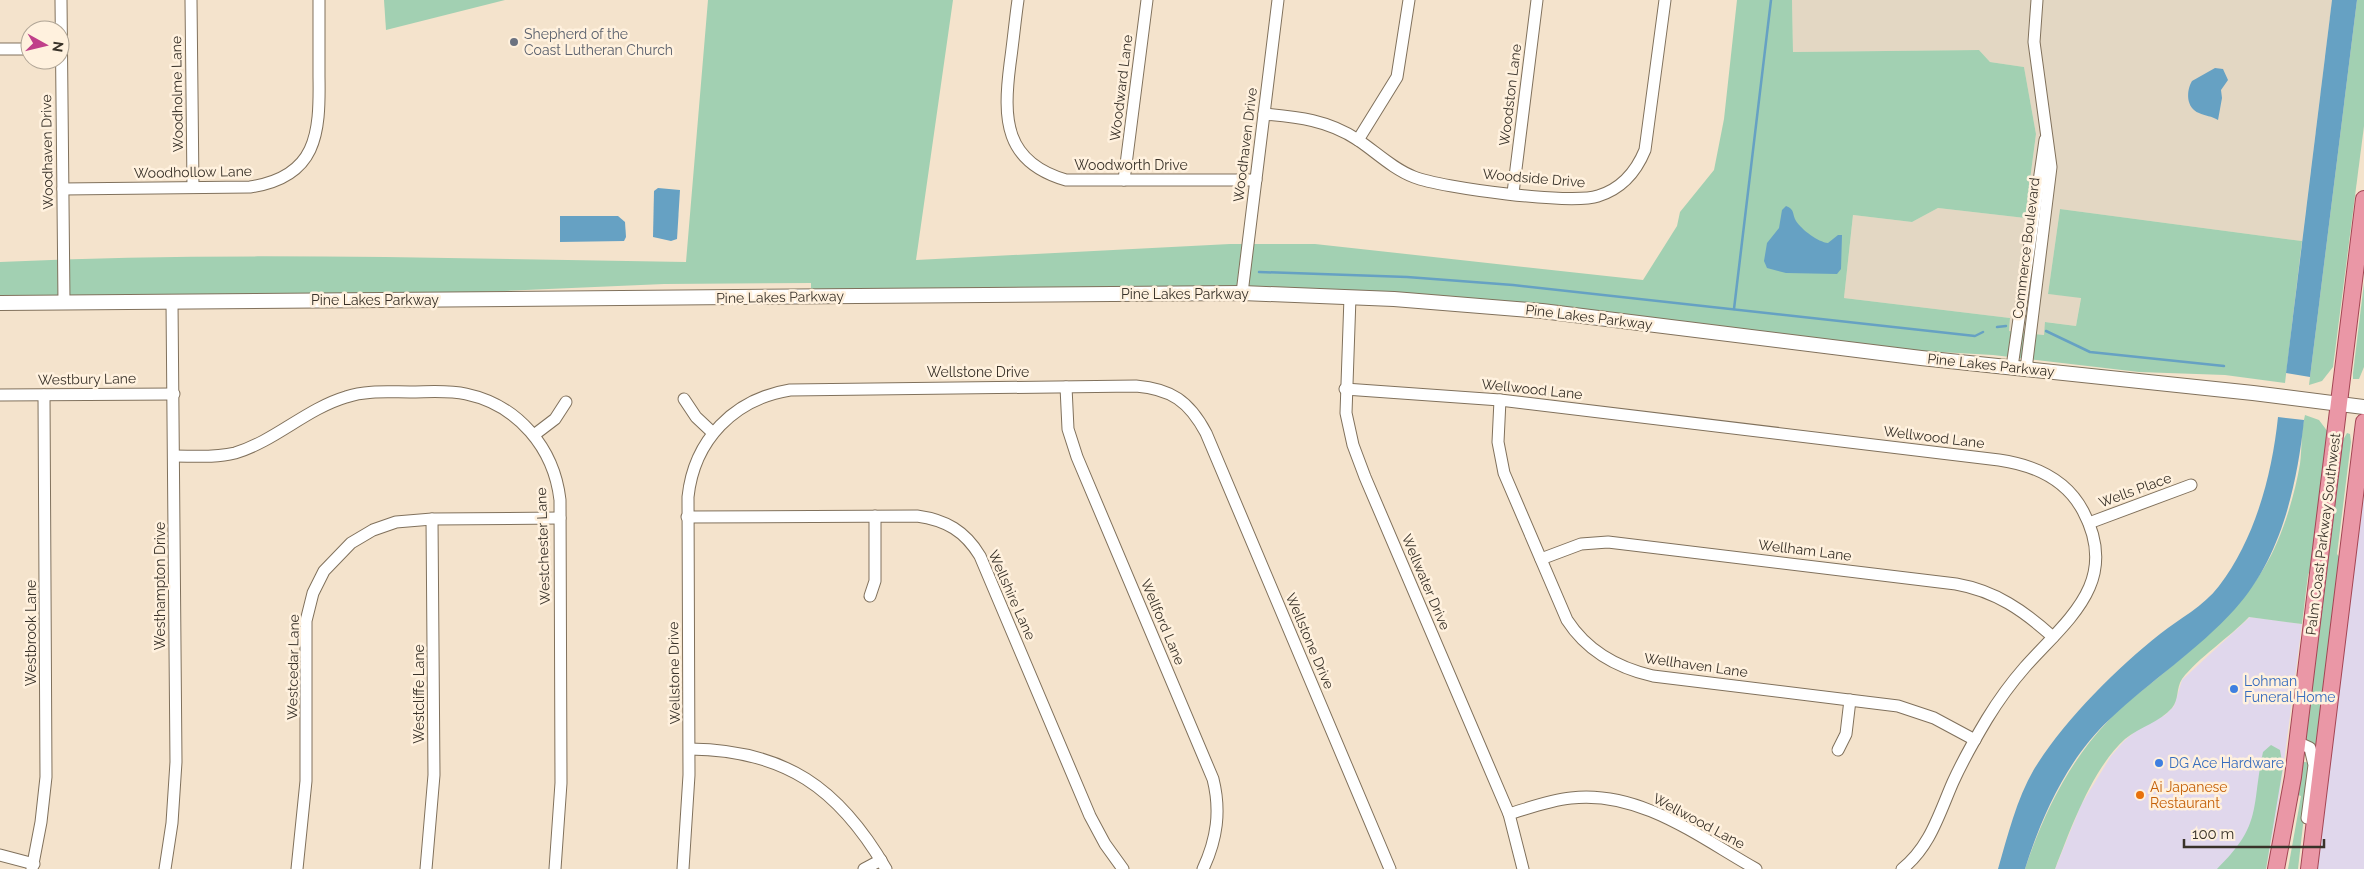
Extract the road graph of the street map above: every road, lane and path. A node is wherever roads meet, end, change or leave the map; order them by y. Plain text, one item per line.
1 (61, 0) edge
2 (191, 0) edge
3 (319, 0) edge
4 (1018, 0) edge
5 (1147, 0) edge
6 (1278, 0) edge
7 (1409, 0) edge
8 (1537, 0) edge
9 (1665, 0) edge
10 (2037, 0) edge
11 (61, 20) edge
12 (20, 48) edge
13 (0, 49) edge
14 (61, 70) edge
15 (1264, 114) junction
16 (1358, 140) junction
17 (1124, 180) junction
18 (1256, 180) junction
19 (193, 188) junction
20 (63, 190) junction
21 (1513, 193) junction
22 (2364, 199) edge
23 (1242, 293) junction
24 (1350, 297) junction
25 (172, 302) junction
26 (0, 303) edge
27 (64, 303) junction
28 (2019, 368) junction
29 (1066, 387) junction
30 (1345, 389) junction
31 (174, 394) junction
32 (0, 395) edge
33 (44, 395) junction
34 (684, 400) dead end
35 (1500, 400) junction
36 (566, 402) dead end
37 (2339, 404) junction
38 (2364, 408) edge
39 (2364, 422) edge
40 (713, 433) junction
41 (534, 436) junction
42 (174, 456) junction
43 (2192, 485) dead end
44 (875, 516) junction
45 (687, 517) junction
46 (560, 518) junction
47 (432, 519) junction
48 (2089, 523) junction
49 (1541, 559) junction
50 (870, 596) dead end
51 (2054, 637) junction
52 (1850, 700) junction
53 (1975, 740) junction
54 (2297, 742) junction
55 (690, 749) junction
56 (1838, 750) dead end
57 (1509, 814) junction
58 (0, 855) edge
59 (883, 864) edge
60 (33, 867) edge
61 (165, 869) edge
62 (297, 869) edge
63 (426, 869) edge
64 (554, 869) edge
65 (683, 869) edge
66 (864, 869) edge
67 (1123, 869) edge
68 (1203, 869) edge
69 (1390, 869) edge
70 (1523, 869) edge
71 (1756, 869) edge
72 (1902, 869) edge
73 (2276, 869) edge
74 (2301, 869) edge
75 (2309, 869) edge

1 - 11 street, Woodhaven Drive
2 - 19 street, Woodholme Lane
3 - 19 street, Woodhollow Lane
4 - 17 street, Woodworth Drive
5 - 17 street, Woodward Lane
6 - 15 street, Woodhaven Drive
7 - 16 street
8 - 21 street, Woodston Lane
9 - 21 street, Woodside Drive
10 - 28 street, Commerce Boulevard
12 - 13 street
14 - 20 street, Woodhaven Drive
15 - 16 street, Woodside Drive
15 - 18 street, Woodhaven Drive
16 - 21 street, Woodside Drive
17 - 18 street, Woodworth Drive
18 - 23 street, Woodhaven Drive
19 - 20 street, Woodhollow Lane
20 - 27 street, Woodhaven Drive
22 - 37 main road, Palm Coast Parkway Southwest
23 - 24 street, Pine Lakes Parkway
23 - 25 street, Pine Lakes Parkway
24 - 28 street, Pine Lakes Parkway
24 - 30 street, Wellwater Drive
25 - 27 street, Pine Lakes Parkway
25 - 31 street, Westhampton Drive
26 - 27 street, Pine Lakes Parkway
28 - 37 street, Pine Lakes Parkway
29 - 40 street, Wellstone Drive
29 - 68 street, Wellford Lane
29 - 69 street, Wellstone Drive
30 - 35 street, Wellwood Lane
30 - 57 street, Wellwater Drive
31 - 33 street, Westbury Lane
31 - 42 street, Westhampton Drive
32 - 33 street, Westbury Lane
33 - 60 street, Westbrook Lane
34 - 40 street
35 - 48 street, Wellwood Lane
35 - 49 street, Wellhaven Lane
36 - 41 street
37 - 38 street, Pine Lakes Parkway
37 - 54 main road, Palm Coast Parkway Southwest
39 - 75 main road
40 - 45 street, Wellstone Drive
41 - 42 street, Westchester Lane
41 - 46 street, Westchester Lane
42 - 61 street, Westhampton Drive
43 - 48 street, Wells Place
44 - 45 street, Wellshire Lane
44 - 50 street
44 - 67 street, Wellshire Lane
45 - 55 street, Wellstone Drive
46 - 47 street, Westcedar Lane
46 - 64 street, Westchester Lane
47 - 62 street, Westcedar Lane
47 - 63 street, Westcliffe Lane
48 - 51 street, Wellwood Lane
49 - 51 street, Wellham Lane
49 - 52 street, Wellhaven Lane
51 - 53 street, Wellwood Lane
52 - 53 street, Wellhaven Lane
52 - 56 street
53 - 72 street, Wellwood Lane
54 - 73 main road, Palm Coast Parkway Southwest
54 - 74 street
55 - 59 street
55 - 65 street, Wellstone Drive
57 - 70 street, Wellwater Drive
57 - 71 street, Wellwood Lane
58 - 60 street
59 - 66 street

